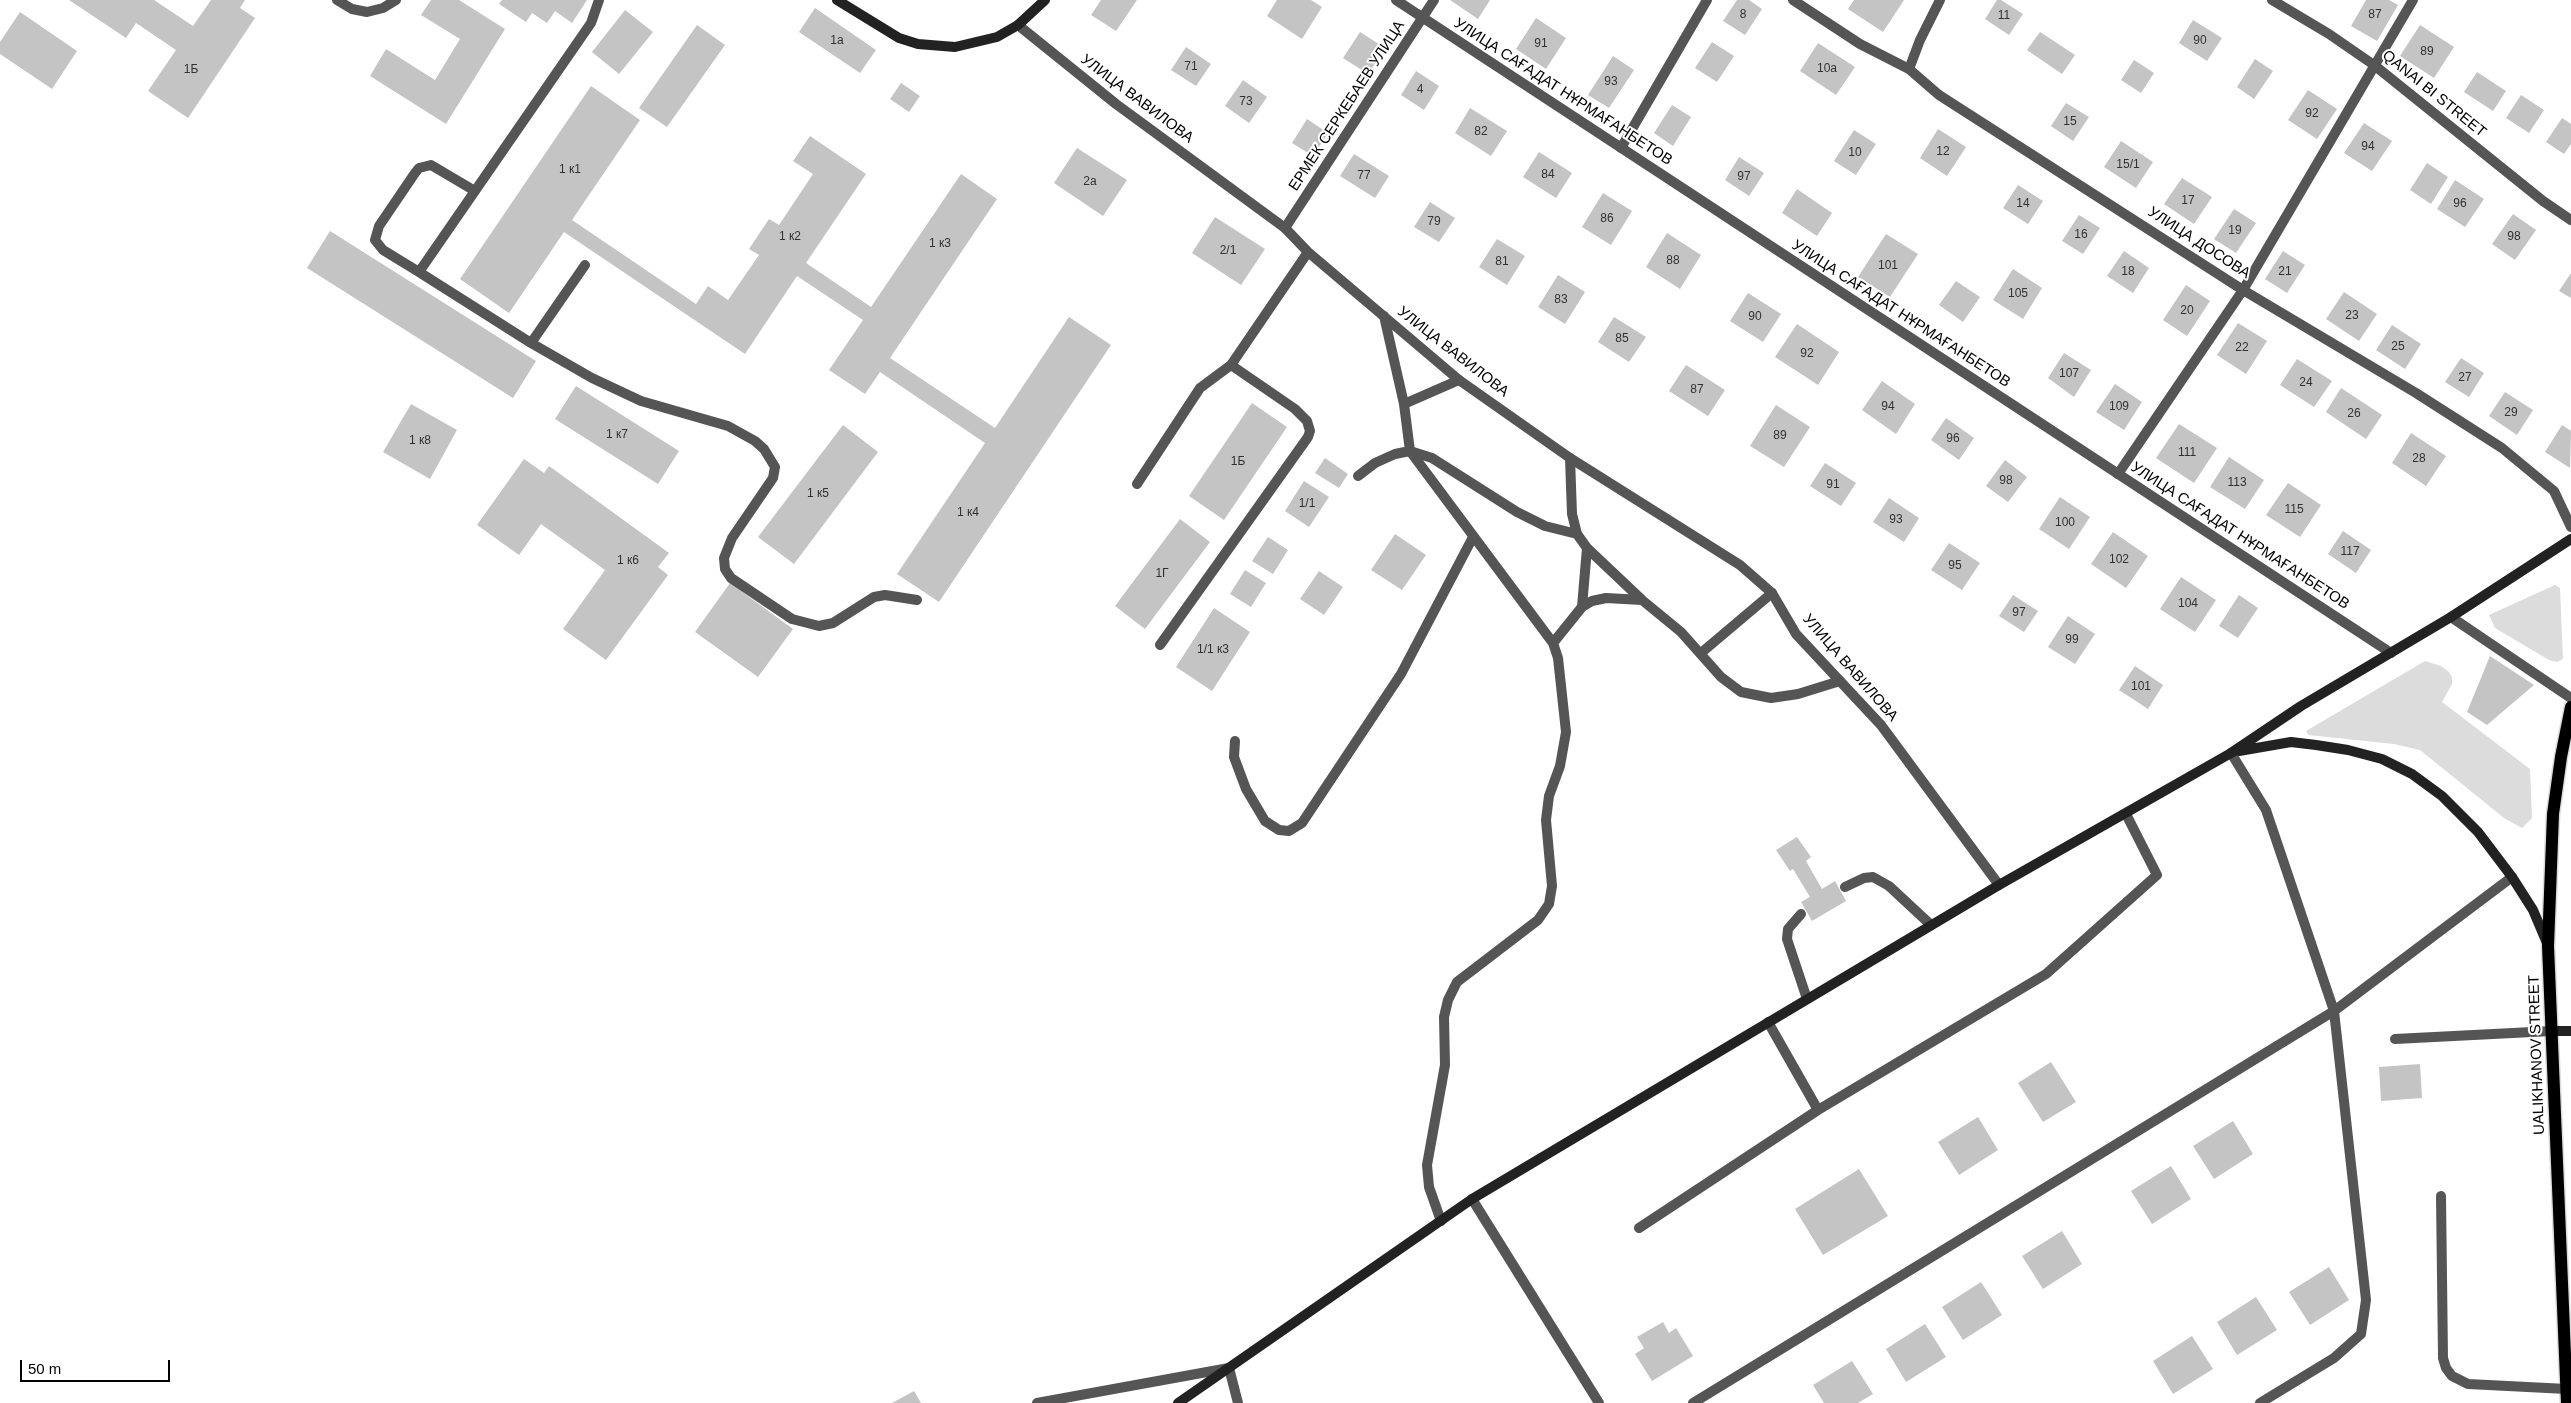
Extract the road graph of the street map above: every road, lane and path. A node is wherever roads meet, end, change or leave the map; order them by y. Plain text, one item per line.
1 (337, 0) edge
2 (396, 0) edge
3 (599, 0) edge
4 (837, 0) edge
5 (1045, 0) edge
6 (1396, 0) edge
7 (1434, 0) edge
8 (1707, 0) edge
9 (1793, 0) edge
10 (1940, 0) edge
11 (2272, 0) edge
12 (2413, 0) edge
13 (1422, 18) junction
14 (1018, 25) junction
15 (2374, 65) junction
16 (1909, 69) junction
17 (1621, 148) junction
18 (475, 191) junction
19 (2571, 220) edge
20 (1285, 228) junction
21 (1308, 252) junction
22 (585, 266) dead end
23 (419, 272) junction
24 (2243, 290) junction
25 (1384, 316) junction
26 (531, 343) junction
27 (1231, 365) junction
28 (1459, 380) junction
29 (1404, 404) junction
30 (1410, 451) junction
31 (1570, 458) junction
32 (2118, 474) junction
33 (1358, 476) dead end
34 (1137, 484) dead end
35 (2571, 527) edge
36 (1577, 534) junction
37 (1473, 536) junction
38 (2571, 538) edge
39 (1587, 548) junction
40 (1772, 593) junction
41 (917, 600) dead end
42 (1642, 600) junction
43 (1582, 607) junction
44 (2451, 617) junction
45 (1552, 643) junction
46 (1160, 646) dead end
47 (1701, 653) junction
48 (2391, 653) junction
49 (1840, 681) junction
50 (2571, 698) edge
51 (2571, 707) edge
52 (1235, 741) dead end
53 (2231, 753) junction
54 (2126, 814) junction
55 (2512, 877) junction
56 (1998, 885) junction
57 (1845, 887) dead end
58 (1801, 914) dead end
59 (1930, 925) junction
60 (2548, 946) junction
61 (1807, 999) junction
62 (2334, 1011) junction
63 (1768, 1022) junction
64 (2552, 1031) junction
65 (2571, 1031) edge
66 (2395, 1039) dead end
67 (1818, 1110) junction
68 (2441, 1196) dead end
69 (1472, 1198) junction
70 (1441, 1221) junction
71 (1639, 1228) dead end
72 (1229, 1368) junction
73 (2567, 1389) junction
74 (1038, 1403) edge
75 (1178, 1403) edge
76 (1238, 1403) edge
77 (1599, 1403) edge
78 (1693, 1403) edge
79 (2260, 1403) edge
80 (2567, 1403) edge

1 - 2 street
3 - 18 street
4 - 14 street
5 - 14 street
6 - 13 street, УЛИЦА САҒАДАТ НҰРМАҒАНБЕТОВ
7 - 13 street, ЕРМЕК СЕРКЕБАЕВ УЛИЦА
8 - 17 street
9 - 16 street, УЛИЦА ДОСОВА
10 - 16 street
11 - 15 street, QANAI BI STREET
12 - 15 street
13 - 17 street, УЛИЦА САҒАДАТ НҰРМАҒАНБЕТОВ
13 - 20 street, ЕРМЕК СЕРКЕБАЕВ УЛИЦА
14 - 20 street, УЛИЦА ВАВИЛОВА
15 - 19 street, QANAI BI STREET
15 - 24 street
16 - 24 street, УЛИЦА ДОСОВА
17 - 32 street, УЛИЦА САҒАДАТ НҰРМАҒАНБЕТОВ
18 - 23 street
18 - 23 street
20 - 21 street, УЛИЦА ВАВИЛОВА
21 - 25 street, УЛИЦА ВАВИЛОВА
21 - 27 street
22 - 26 street
23 - 26 street
24 - 32 street
24 - 35 street, УЛИЦА ДОСОВА
25 - 28 street, УЛИЦА ВАВИЛОВА
25 - 29 street
26 - 41 street
27 - 34 street
27 - 46 street
28 - 29 street
28 - 31 street, УЛИЦА ВАВИЛОВА
29 - 30 street
30 - 33 street
30 - 36 street
30 - 37 street
31 - 36 street
31 - 40 street, УЛИЦА ВАВИЛОВА
32 - 48 street, УЛИЦА САҒАДАТ НҰРМАҒАНБЕТОВ
36 - 39 street
37 - 45 street
37 - 52 street
38 - 44 street
39 - 42 street
39 - 43 street
40 - 47 street
40 - 49 street, УЛИЦА ВАВИЛОВА
42 - 43 street
42 - 47 street
43 - 45 street
44 - 48 street
44 - 50 street
45 - 70 street
47 - 49 street
48 - 53 street
49 - 56 street, УЛИЦА ВАВИЛОВА
51 - 60 main road, UALIKHANOV STREET
53 - 54 street
53 - 55 street
53 - 62 street
54 - 56 street
54 - 67 street
55 - 60 street
55 - 62 street
56 - 59 street
57 - 59 street
58 - 61 street
59 - 61 street
60 - 64 main road, UALIKHANOV STREET
61 - 63 street
62 - 78 street
62 - 79 street
63 - 67 street
63 - 69 street
64 - 65 street
64 - 66 street
64 - 73 main road, UALIKHANOV STREET
67 - 71 street
68 - 73 street
69 - 70 street
69 - 77 street
70 - 72 street
72 - 74 street
72 - 75 street
72 - 76 street
73 - 80 main road, UALIKHANOV STREET

